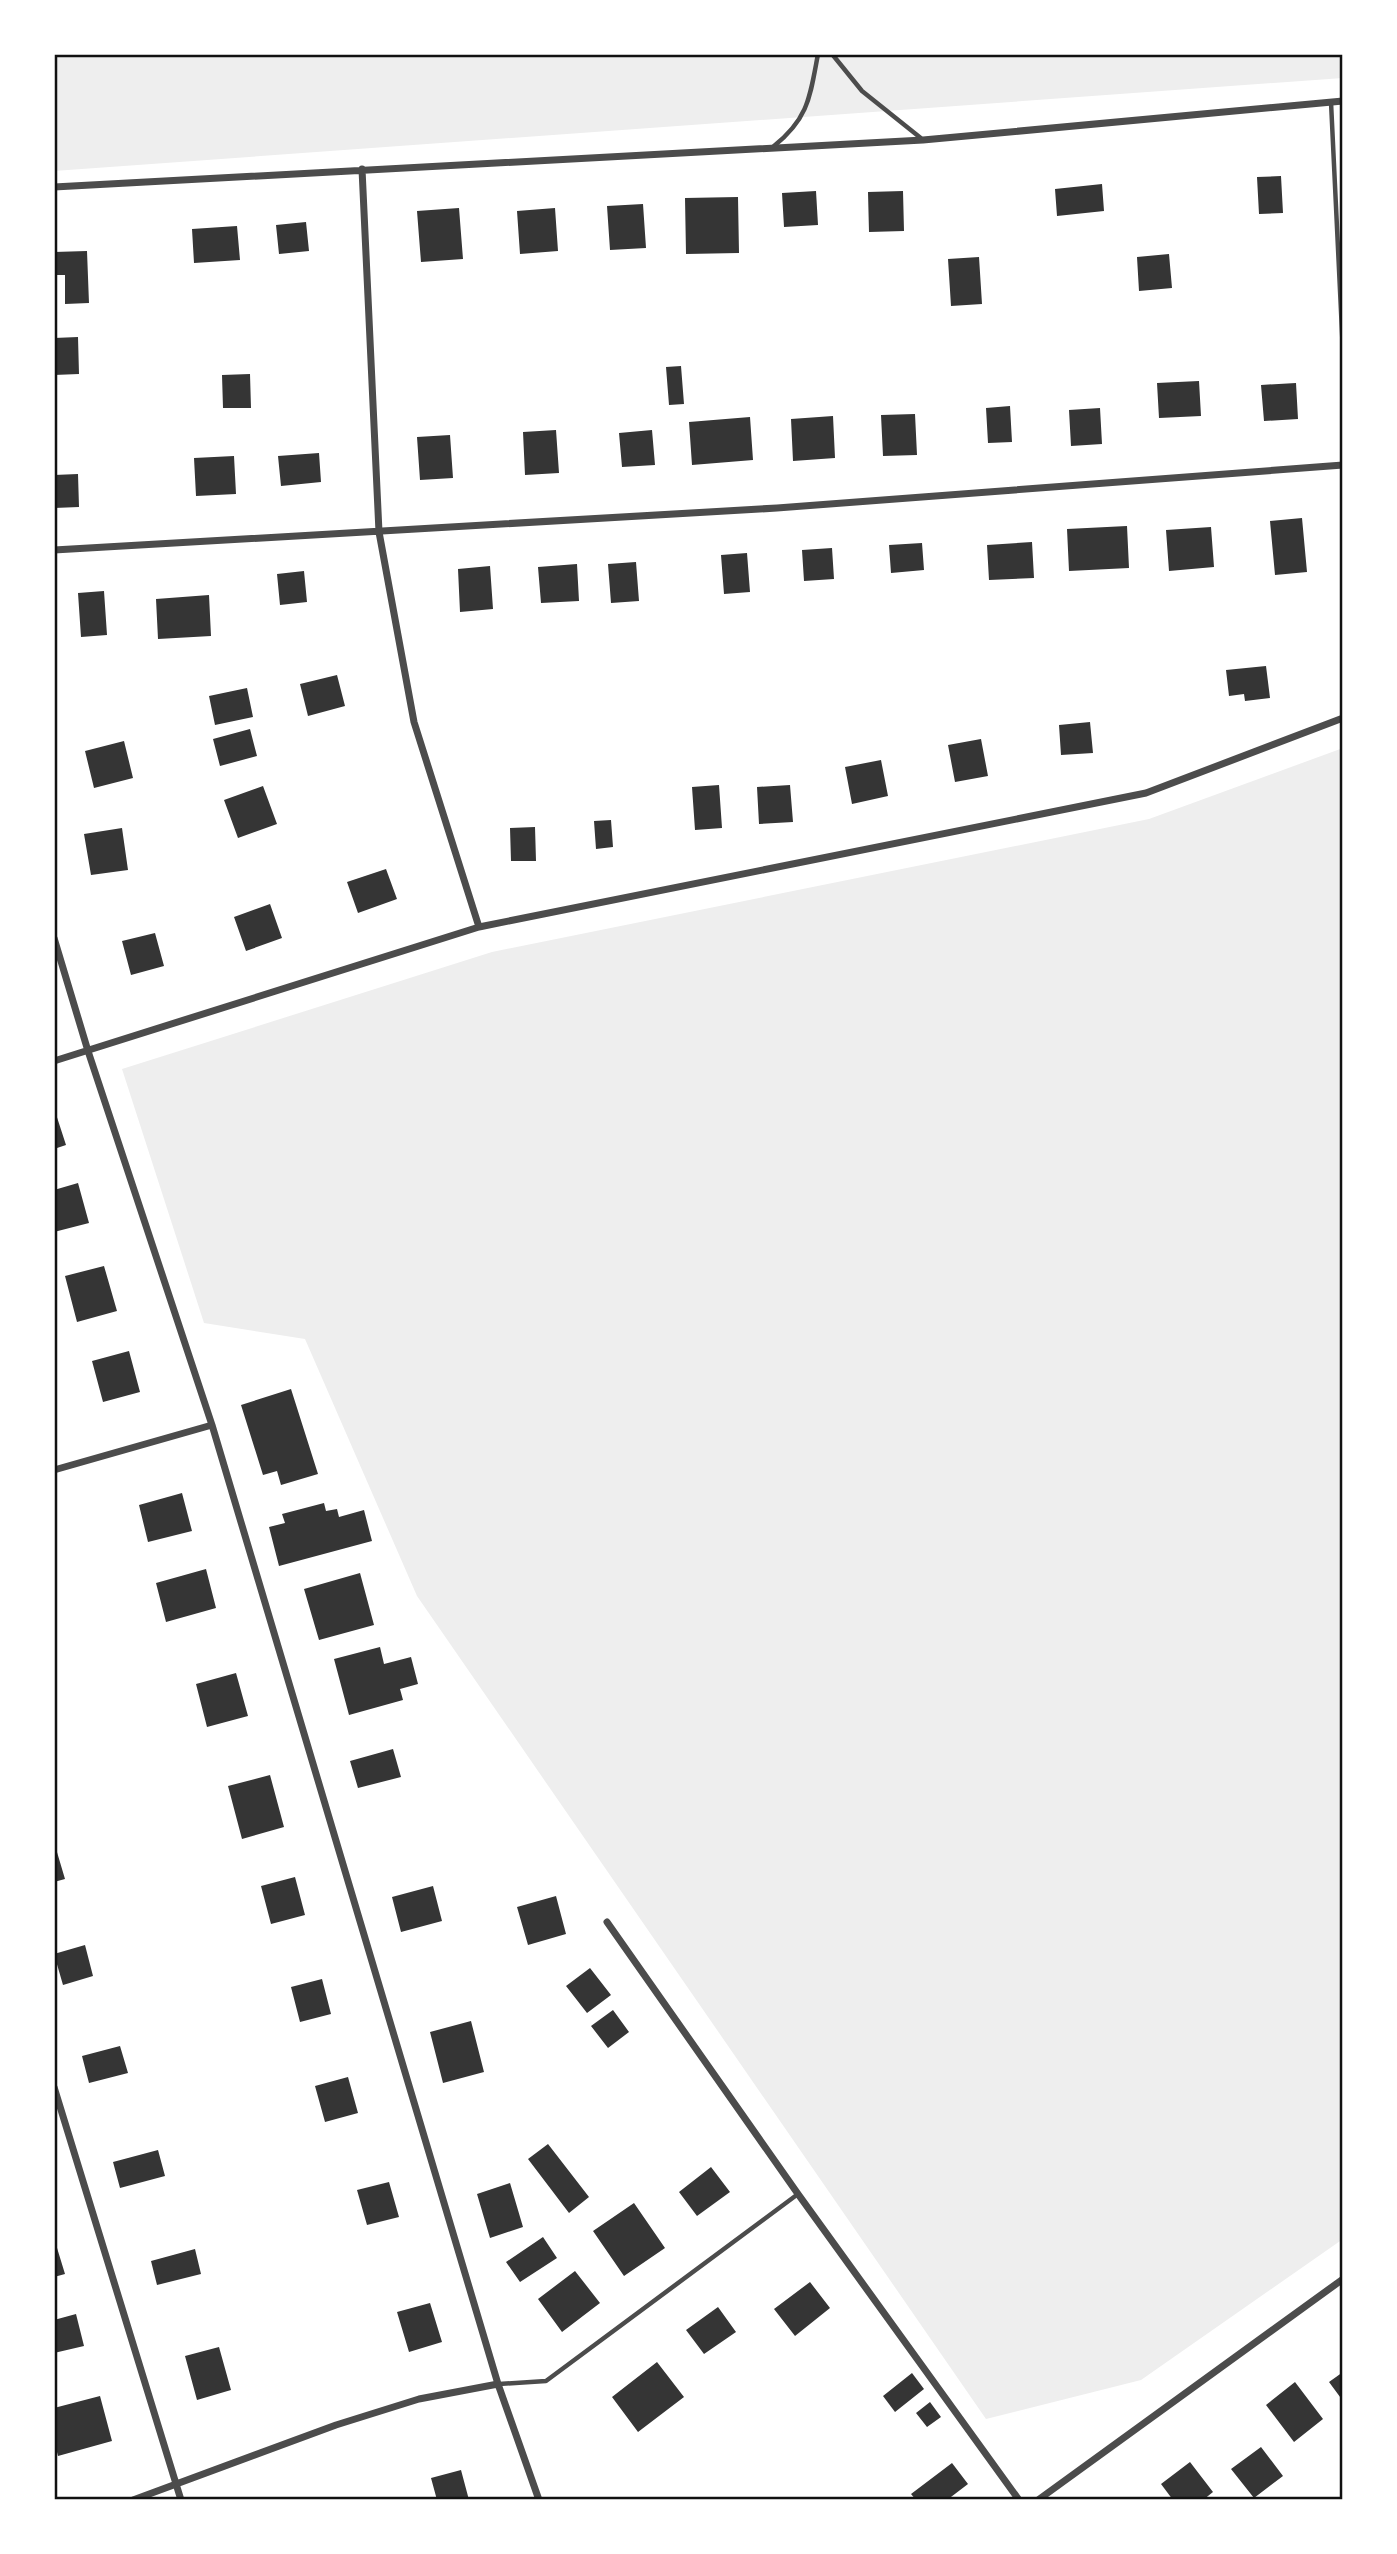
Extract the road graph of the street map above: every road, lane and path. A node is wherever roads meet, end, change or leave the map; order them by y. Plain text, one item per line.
1 (818, 54) edge
2 (832, 54) edge
3 (1343, 100) edge
4 (1331, 101) junction
5 (923, 140) junction
6 (774, 146) junction
7 (362, 169) junction
8 (54, 187) edge
9 (1343, 353) edge
10 (1343, 465) edge
11 (379, 532) junction
12 (54, 550) edge
13 (1343, 718) edge
14 (480, 926) junction
15 (54, 938) edge
16 (88, 1051) junction
17 (54, 1061) edge
18 (212, 1425) junction
19 (54, 1470) edge
20 (607, 1922) dead end
21 (54, 2087) edge
22 (797, 2194) junction
23 (1343, 2279) edge
24 (498, 2384) junction
25 (176, 2485) junction
26 (133, 2500) edge
27 (181, 2500) edge
28 (538, 2500) edge
29 (1019, 2500) edge
30 (1038, 2500) edge

1 - 6 lane
2 - 5 lane
3 - 4 street
4 - 5 street
4 - 9 lane
5 - 6 street
6 - 7 street
7 - 8 street
7 - 11 street
10 - 11 street
11 - 12 street
11 - 14 street
13 - 14 street
14 - 16 street
15 - 16 street
16 - 17 street
16 - 18 street
18 - 19 street
18 - 24 street
20 - 22 street
21 - 25 street
22 - 24 lane
22 - 29 street
23 - 30 street
24 - 25 street
24 - 28 street
25 - 26 street
25 - 27 street

